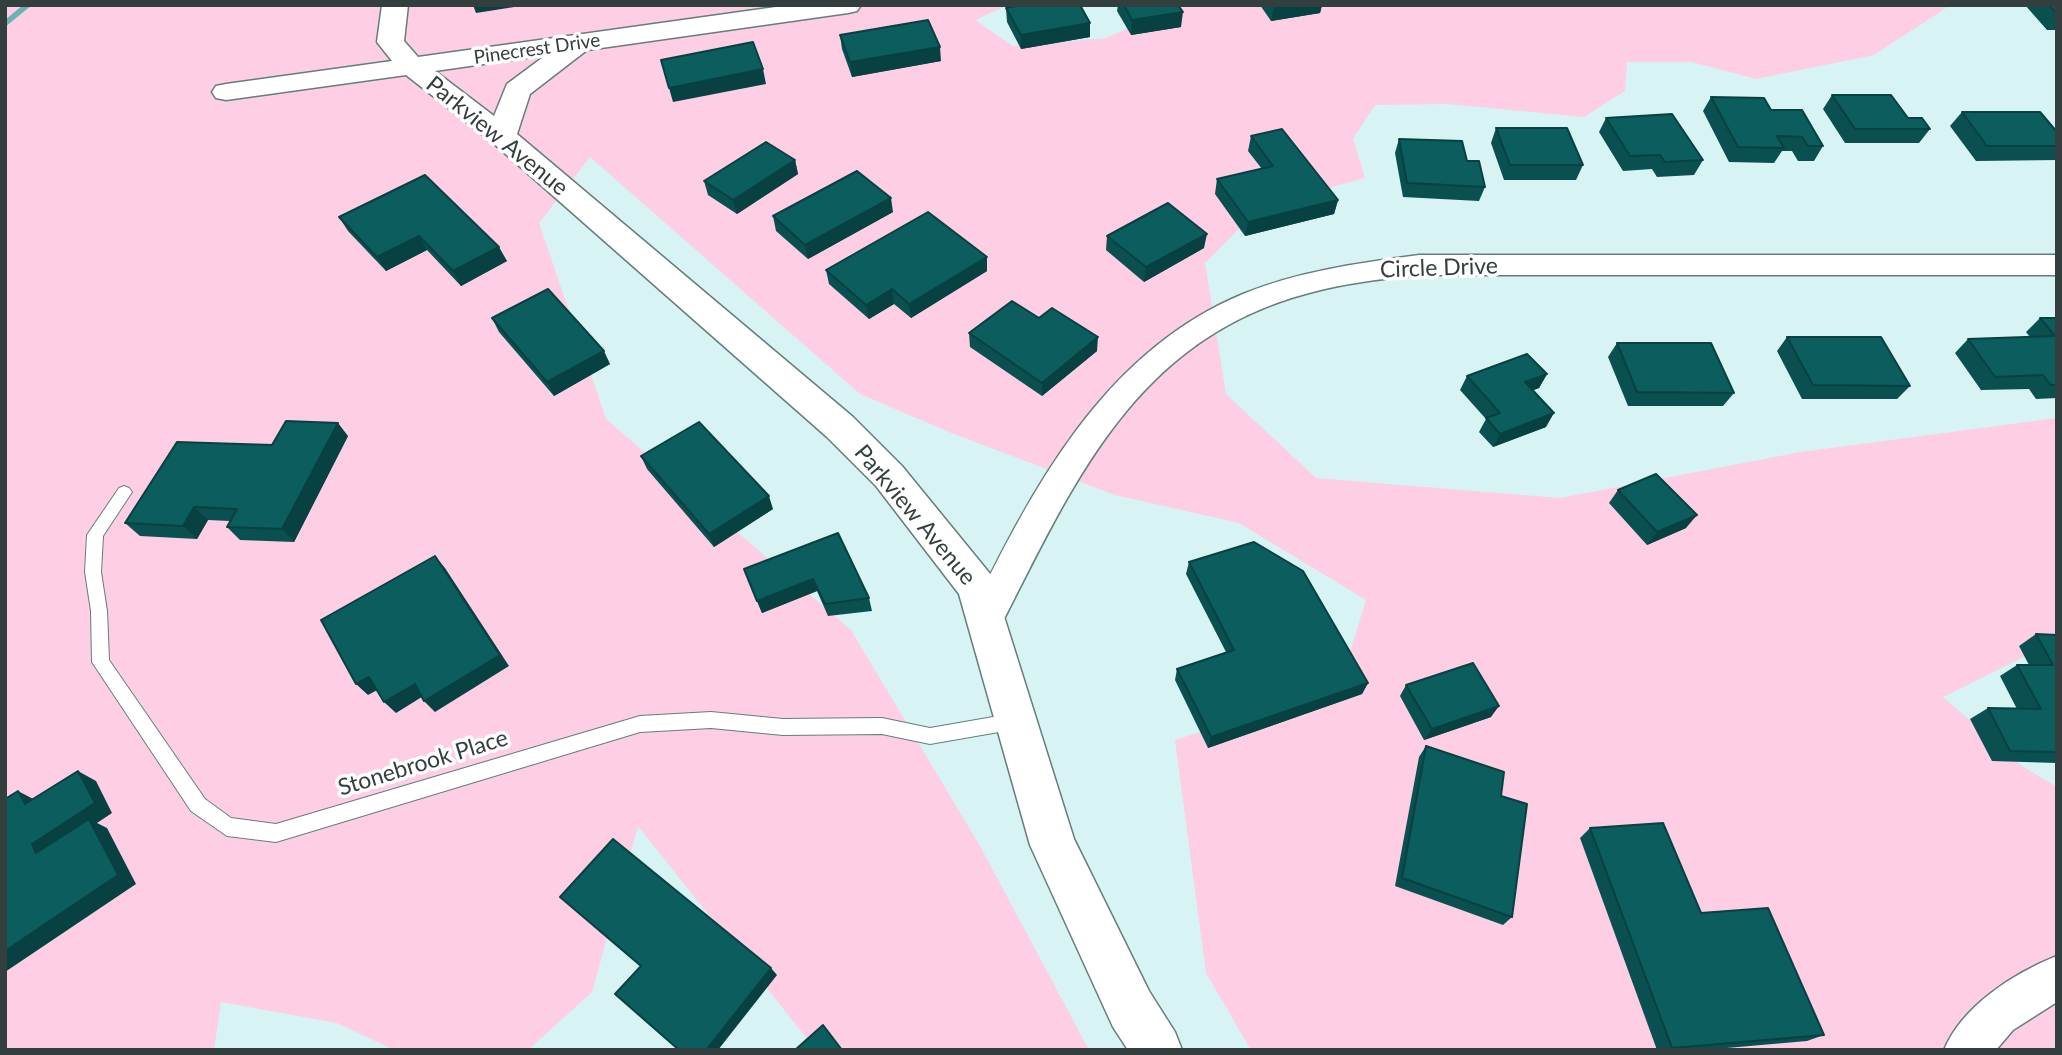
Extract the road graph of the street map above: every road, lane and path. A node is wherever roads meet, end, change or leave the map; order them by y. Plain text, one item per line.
1 (395, 5) edge
2 (848, 5) edge
3 (580, 43) junction
4 (411, 66) junction
5 (226, 92) dead end
6 (502, 136) junction
7 (2057, 265) edge
8 (124, 492) dead end
9 (986, 620) junction
10 (1016, 721) junction
11 (2057, 977) edge
12 (1157, 1050) edge
13 (1966, 1050) edge

1 - 4 street, Parkview Avenue
2 - 3 street, Pinecrest Drive
3 - 4 street, Pinecrest Drive
3 - 6 street
4 - 5 street, Pinecrest Drive
4 - 6 street, Parkview Avenue
6 - 9 street, Parkview Avenue
7 - 9 street, Circle Drive
8 - 10 lane, Stonebrook Place
9 - 10 street, Parkview Avenue
10 - 12 street, Parkview Avenue
11 - 13 street

